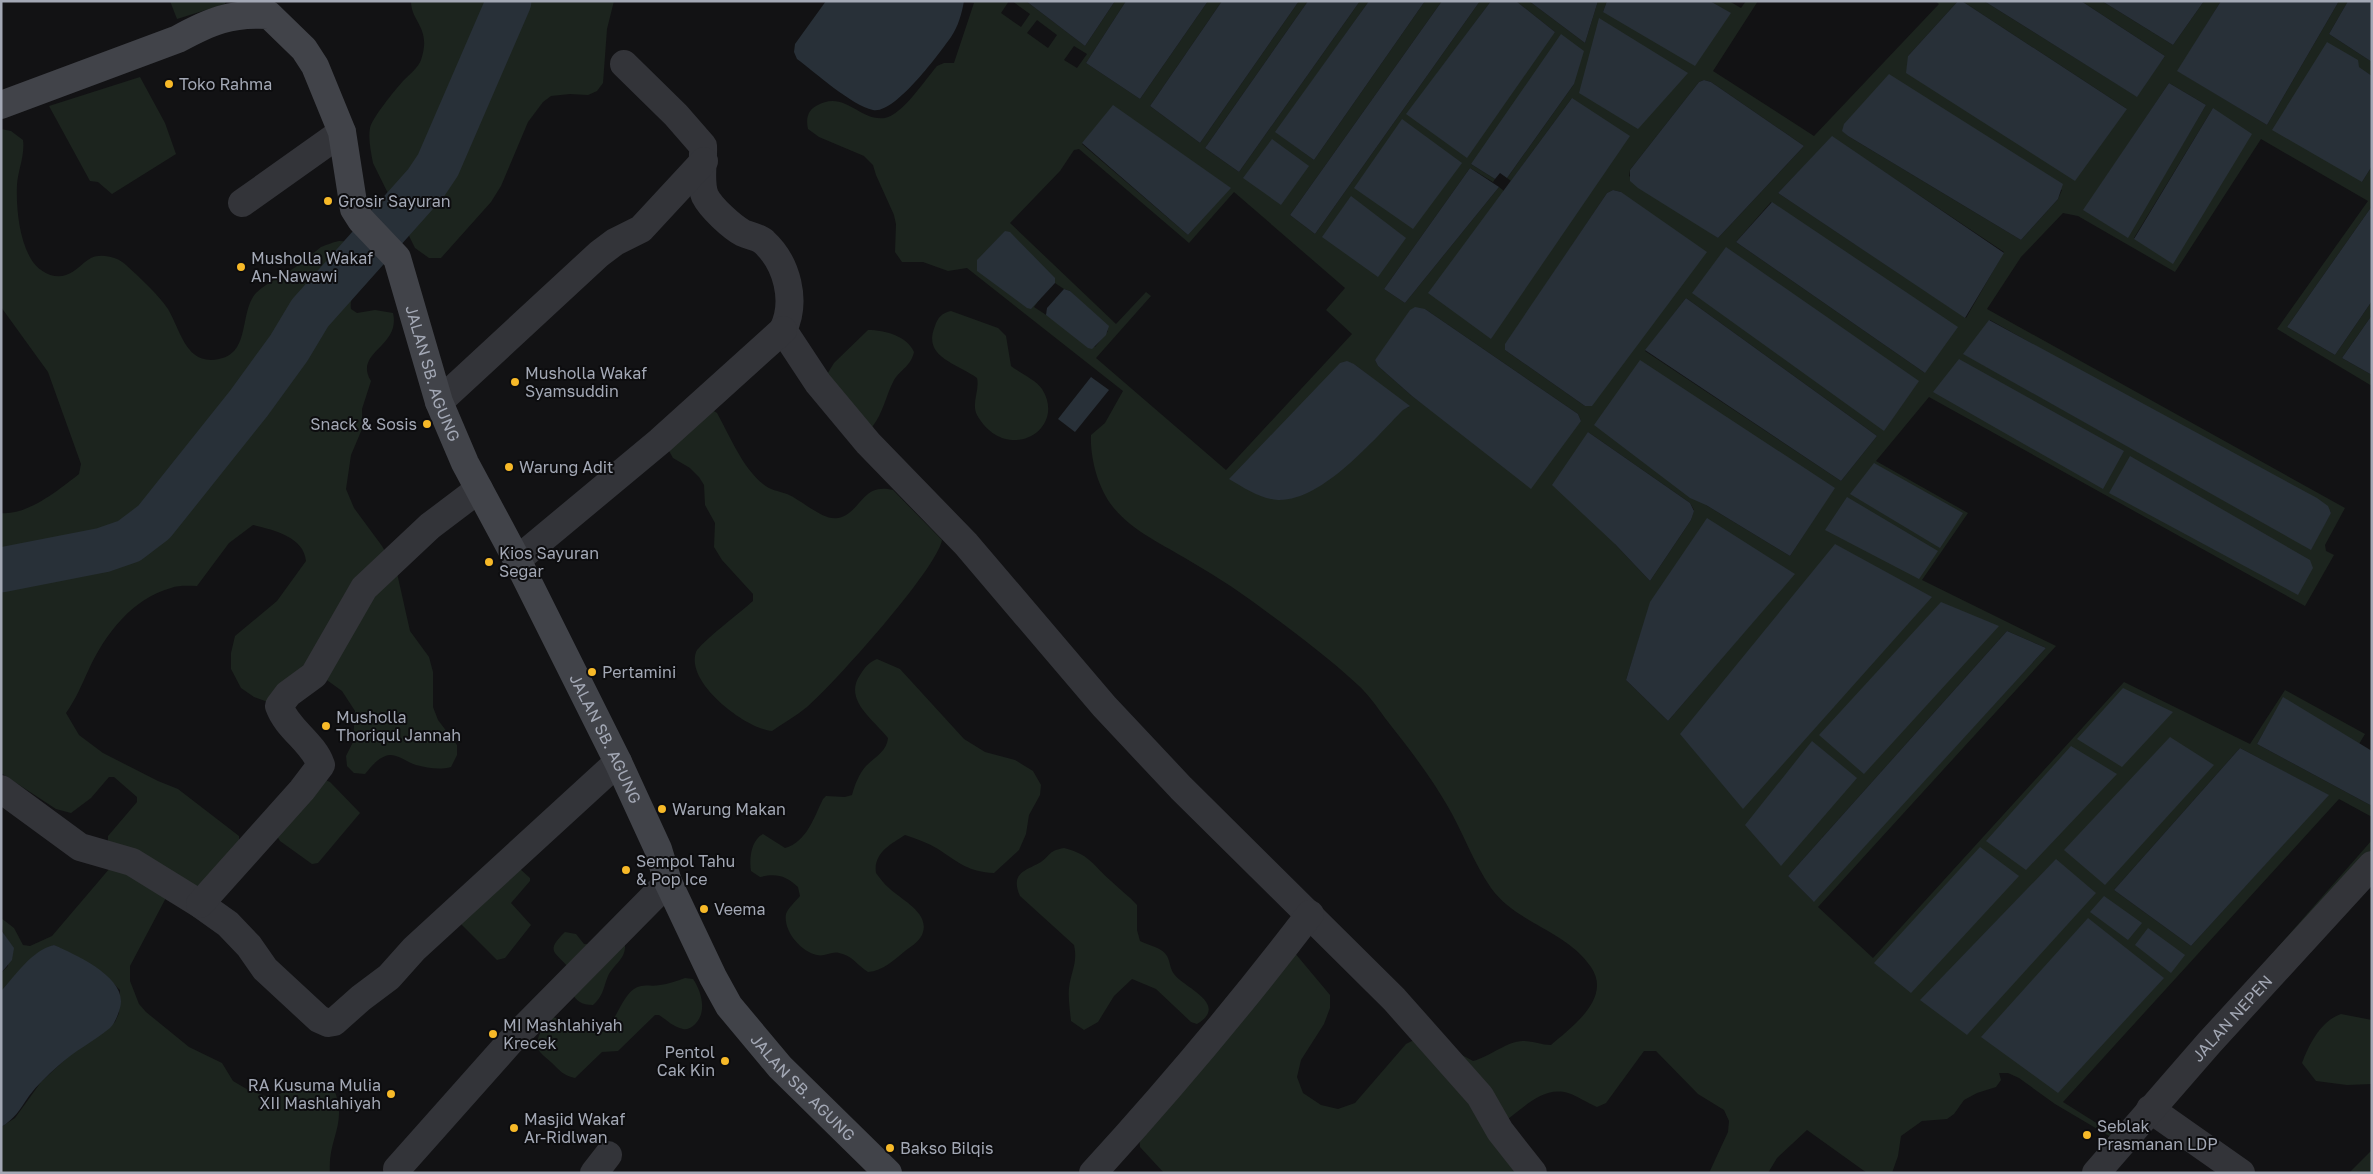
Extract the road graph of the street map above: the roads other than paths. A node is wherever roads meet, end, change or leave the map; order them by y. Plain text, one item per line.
1 (265, 8) edge
2 (624, 64) dead end
3 (1, 105) edge
4 (342, 132) junction
5 (704, 161) junction
6 (242, 203) dead end
7 (783, 330) junction
8 (440, 402) junction
9 (479, 489) junction
10 (517, 560) junction
11 (618, 762) junction
12 (1, 789) edge
13 (2372, 866) edge
14 (668, 882) junction
15 (200, 904) junction
16 (1310, 914) junction
17 (2150, 1109) junction
18 (397, 1169) dead end
19 (888, 1173) edge
20 (1094, 1173) edge
21 (1533, 1173) edge
22 (2096, 1173) edge
23 (2241, 1173) edge

1 - 3 street
1 - 4 street
2 - 5 street
4 - 6 street
4 - 8 street, JALAN SB. AGUNG
5 - 7 street
5 - 8 street
7 - 10 street
7 - 16 street
8 - 9 street, JALAN SB. AGUNG
9 - 10 street, JALAN SB. AGUNG
9 - 15 street
10 - 11 street, JALAN SB. AGUNG
11 - 14 street, JALAN SB. AGUNG
11 - 15 street
12 - 15 street
13 - 17 street, JALAN NEPEN
14 - 18 street
14 - 19 street, JALAN SB. AGUNG
16 - 20 street
16 - 21 street
17 - 22 street, JALAN NEPEN
17 - 23 street

